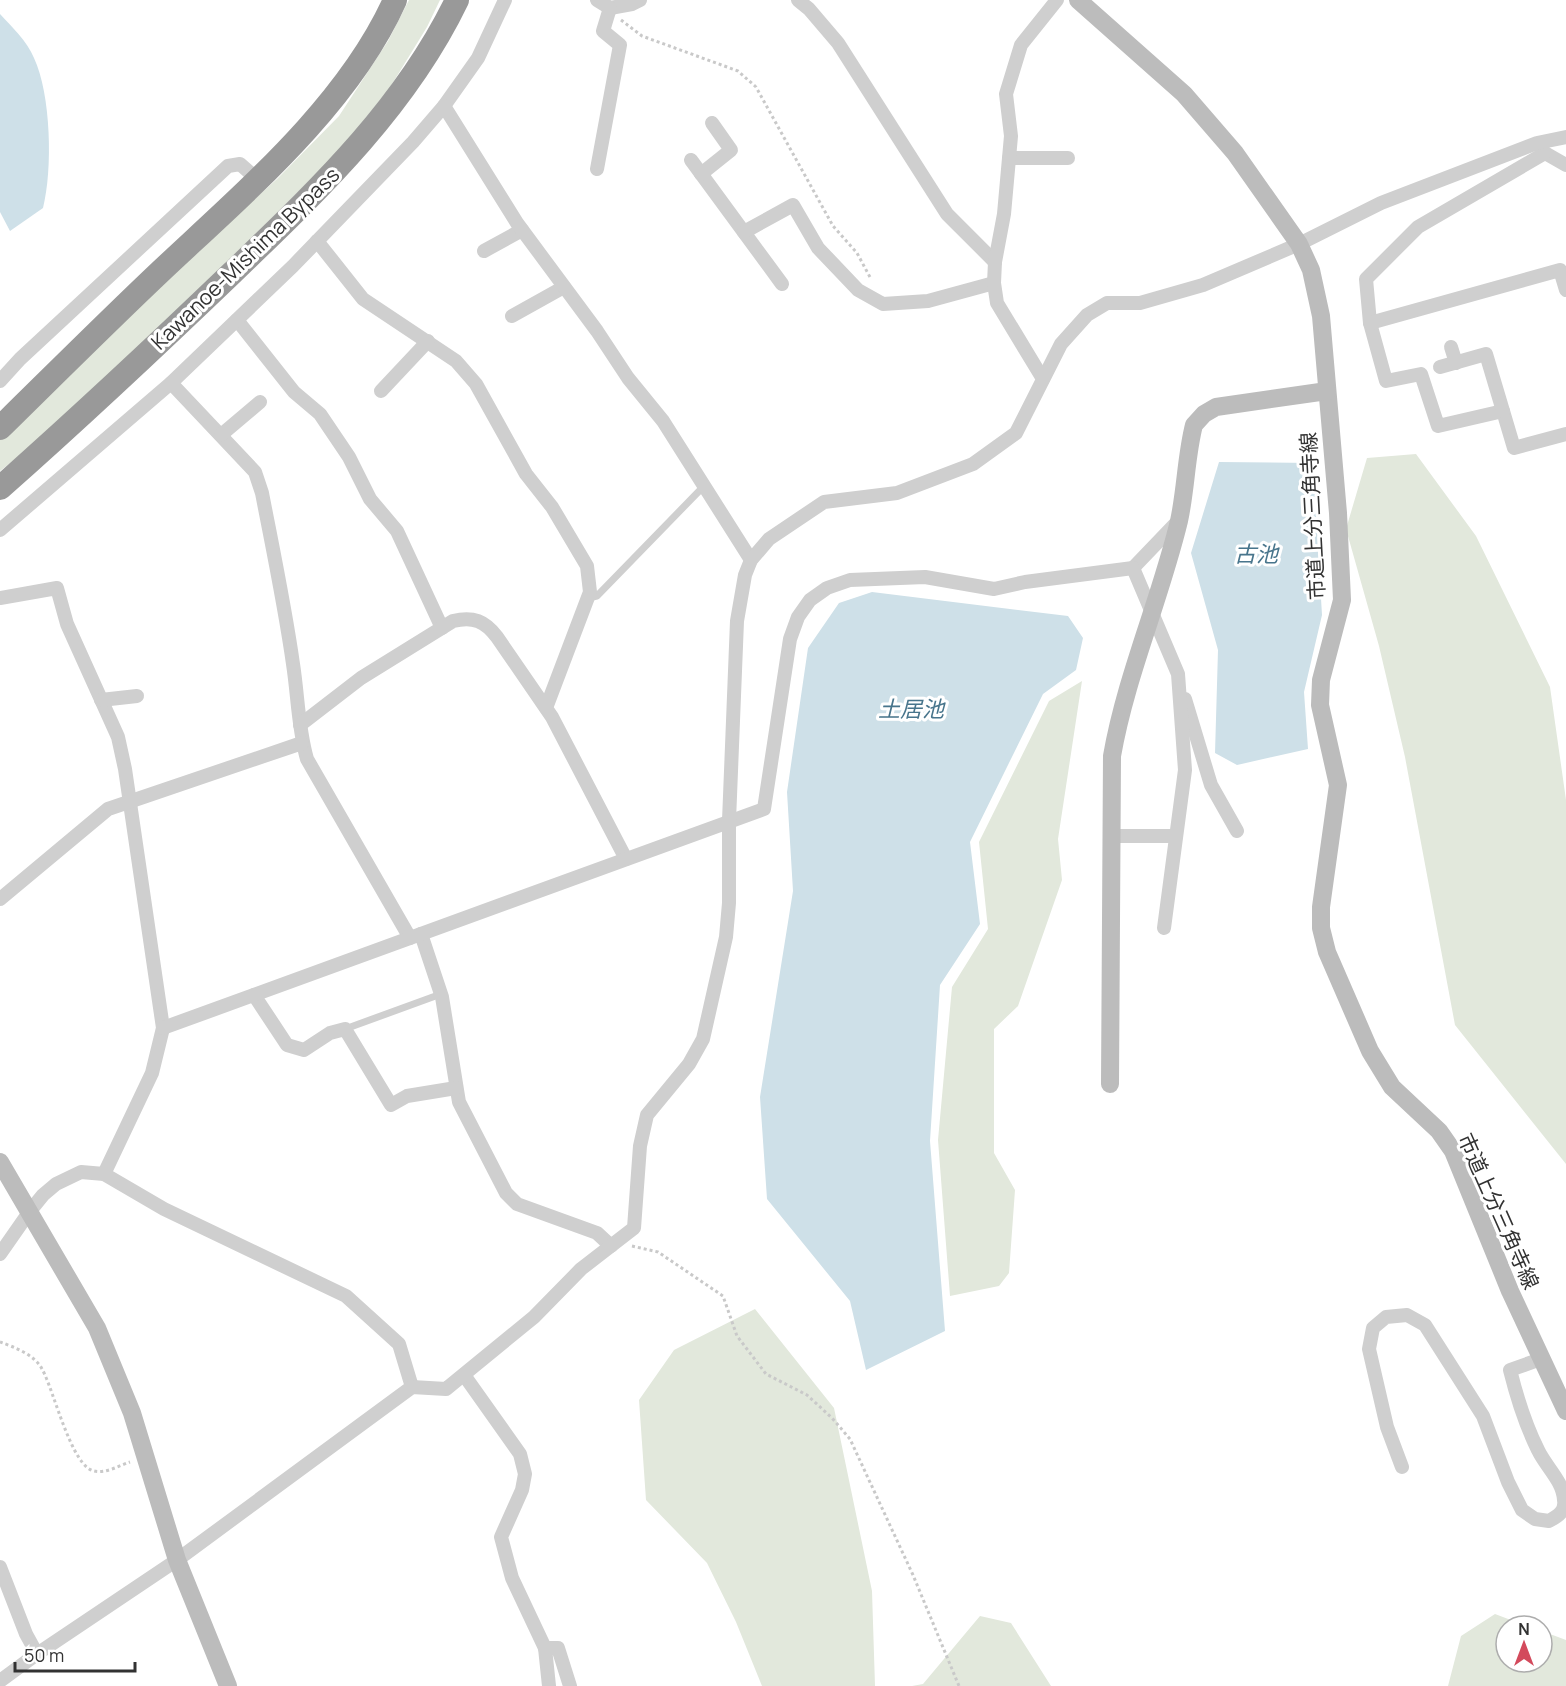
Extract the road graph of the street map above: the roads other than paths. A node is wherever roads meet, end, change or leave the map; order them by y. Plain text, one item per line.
1 (395, 0) edge
2 (457, 0) edge
3 (505, 0) edge
4 (597, 0) edge
5 (640, 0) edge
6 (798, 0) edge
7 (1057, 0) edge
8 (1078, 0) edge
9 (610, 8) junction
10 (444, 106) junction
11 (712, 123) dead end
12 (1566, 137) edge
13 (1541, 148) junction
14 (1009, 158) junction
15 (1068, 158) dead end
16 (691, 160) dead end
17 (1566, 165) edge
18 (597, 169) dead end
19 (701, 174) junction
20 (258, 180) junction
21 (522, 230) junction
22 (744, 232) junction
23 (317, 241) junction
24 (1299, 244) junction
25 (484, 251) dead end
26 (995, 262) junction
27 (994, 283) junction
28 (782, 284) dead end
29 (564, 287) junction
30 (1566, 290) edge
31 (512, 316) dead end
32 (237, 320) junction
33 (1370, 323) junction
34 (428, 341) junction
35 (1451, 347) dead end
36 (1456, 363) junction
37 (1440, 368) dead end
38 (1043, 379) junction
39 (0, 381) edge
40 (171, 383) junction
41 (381, 391) dead end
42 (1327, 391) junction
43 (260, 402) dead end
44 (1503, 411) junction
45 (0, 428) edge
46 (1566, 434) edge
47 (221, 435) junction
48 (704, 486) junction
49 (0, 488) edge
50 (1179, 520) junction
51 (0, 530) edge
52 (751, 560) junction
53 (1133, 568) junction
54 (0, 598) edge
55 (588, 598) junction
56 (1152, 613) junction
57 (442, 628) junction
58 (1178, 674) junction
59 (137, 696) dead end
60 (101, 700) junction
61 (546, 708) junction
62 (300, 725) junction
63 (302, 743) junction
64 (130, 802) junction
65 (729, 821) junction
66 (1237, 831) dead end
67 (1111, 836) junction
68 (1176, 836) junction
69 (626, 859) junction
70 (0, 899) edge
71 (1164, 927) dead end
72 (415, 936) junction
73 (441, 994) junction
74 (254, 995) junction
75 (163, 1028) junction
76 (345, 1029) junction
77 (1110, 1083) dead end
78 (456, 1088) junction
79 (0, 1162) edge
80 (104, 1174) junction
81 (30, 1211) junction
82 (613, 1244) junction
83 (0, 1254) edge
84 (1540, 1359) junction
85 (464, 1375) junction
86 (412, 1387) junction
87 (1566, 1411) edge
88 (1402, 1467) dead end
89 (177, 1560) junction
90 (0, 1567) edge
91 (545, 1648) junction
92 (37, 1654) junction
93 (0, 1681) edge
94 (228, 1686) edge
95 (549, 1686) edge
96 (570, 1686) edge

1 - 20 highway
2 - 49 highway, Kawanoe-Mishima Bypass
3 - 10 street
4 - 9 street
5 - 9 street
6 - 26 street
7 - 14 street
8 - 24 street, 市道上分三角寺線
9 - 18 street
10 - 21 street
10 - 23 street
11 - 19 street
12 - 13 street
13 - 17 street
13 - 24 street
13 - 33 street
14 - 15 street
14 - 26 street
16 - 19 street
19 - 22 street
20 - 39 street
20 - 45 highway
21 - 25 street
21 - 29 street
22 - 27 street
22 - 28 street
23 - 32 street
23 - 34 street
24 - 38 street
24 - 42 street, 市道上分三角寺線
26 - 27 street
27 - 38 street
29 - 31 street
29 - 48 street
30 - 33 street
32 - 40 street
32 - 57 street
33 - 44 street
34 - 41 street
34 - 55 street
35 - 36 street
36 - 37 street
36 - 44 street
38 - 52 street
40 - 47 street
40 - 51 street
42 - 50 street
42 - 84 street, 市道上分三角寺線
43 - 47 street
44 - 46 street
47 - 62 street
48 - 52 street
48 - 55 lane
50 - 53 street
50 - 56 street
52 - 65 street
53 - 56 street
53 - 65 street
54 - 60 street
55 - 61 street
56 - 58 street
56 - 67 street
57 - 61 street
57 - 62 street
58 - 66 street
58 - 68 street
59 - 60 street
60 - 64 street
61 - 69 street
62 - 63 street
63 - 64 street
63 - 72 street
64 - 70 street
64 - 75 street
65 - 69 street
65 - 82 street
67 - 68 street
67 - 77 street
68 - 71 street
69 - 72 street
72 - 73 street
72 - 74 street
73 - 76 lane
73 - 78 street
74 - 75 street
74 - 76 street
75 - 80 street
76 - 78 street
78 - 82 street
79 - 81 street
80 - 81 street
80 - 86 street
81 - 83 street
81 - 89 street
82 - 85 street
84 - 87 street, 市道上分三角寺線
84 - 88 street
85 - 86 street
85 - 91 street
86 - 89 street
89 - 92 street
89 - 94 street
90 - 92 street
91 - 95 street
91 - 96 street
92 - 93 street

